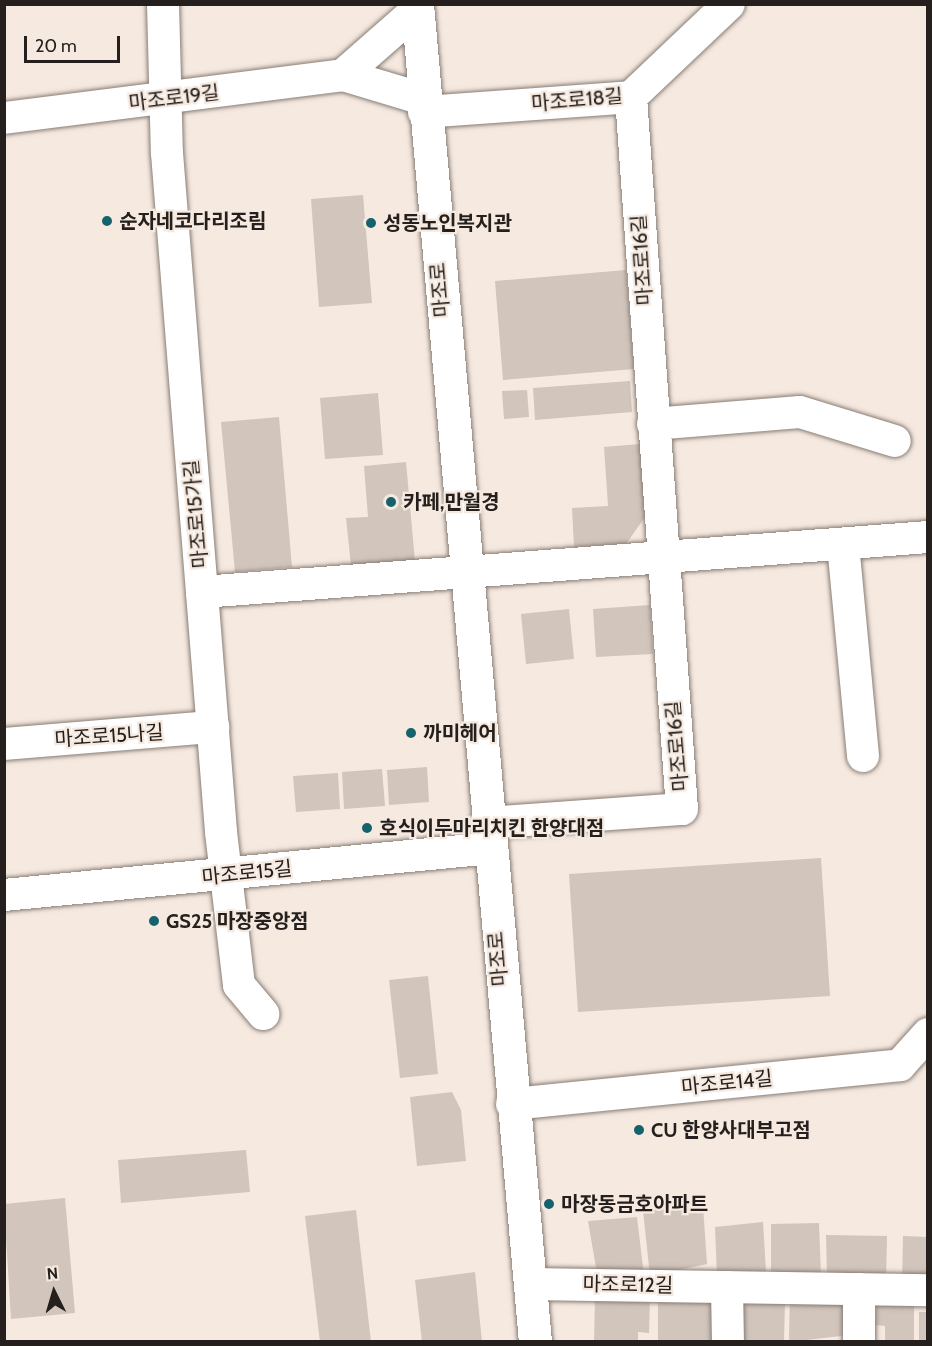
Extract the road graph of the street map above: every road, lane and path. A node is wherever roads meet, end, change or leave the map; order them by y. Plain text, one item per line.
1 (163, 4) edge
2 (729, 4) edge
3 (417, 7) edge
4 (343, 75) junction
5 (631, 97) junction
6 (164, 100) junction
7 (424, 106) junction
8 (4, 118) edge
9 (653, 424) junction
10 (895, 441) dead end
11 (927, 537) edge
12 (843, 544) junction
13 (662, 559) junction
14 (465, 576) junction
15 (202, 592) junction
16 (213, 728) junction
17 (4, 744) edge
18 (863, 756) dead end
19 (487, 835) junction
20 (226, 875) junction
21 (4, 895) edge
22 (263, 1014) dead end
23 (927, 1034) edge
24 (513, 1104) junction
25 (530, 1284) junction
26 (727, 1287) junction
27 (859, 1289) junction
28 (927, 1290) edge
29 (536, 1341) edge
30 (728, 1341) edge
31 (859, 1341) edge

1 - 6 street, 마조로15가길
2 - 5 street, 마조로18길
3 - 4 street
3 - 7 main road, 마조로
4 - 6 street, 마조로19길
4 - 7 street
5 - 7 street, 마조로18길
5 - 9 street, 마조로16길
6 - 8 street, 마조로19길
6 - 15 street, 마조로15가길
7 - 14 main road, 마조로
9 - 10 street
9 - 13 street, 마조로16길
11 - 12 street
12 - 13 street
12 - 18 street
13 - 14 street
13 - 19 street, 마조로16길
14 - 15 street
14 - 19 main road, 마조로
15 - 16 street, 마조로15가길
16 - 17 street, 마조로15나길
16 - 20 street, 마조로15가길
19 - 20 street, 마조로15길
19 - 24 main road, 마조로
20 - 21 street, 마조로15길
20 - 22 street, 마조로15가길
23 - 24 street, 마조로14길
24 - 25 main road, 마조로
25 - 26 street, 마조로12길
25 - 29 main road, 마조로
26 - 27 street, 마조로12길
26 - 30 street
27 - 28 street, 마조로12길
27 - 31 street

